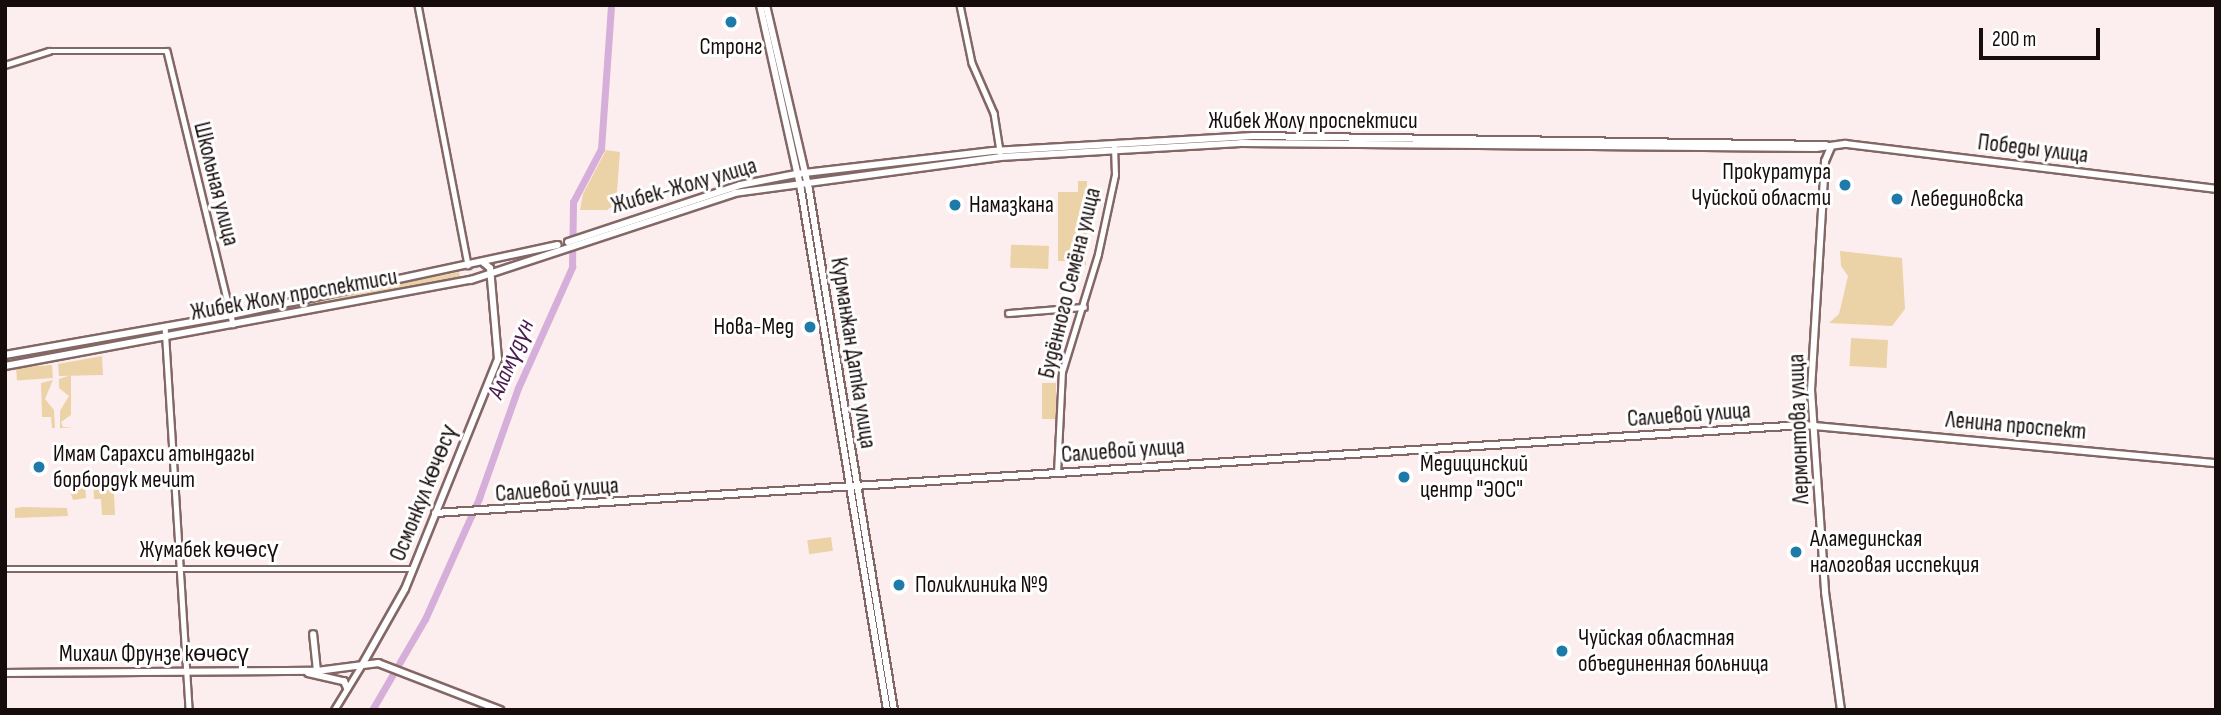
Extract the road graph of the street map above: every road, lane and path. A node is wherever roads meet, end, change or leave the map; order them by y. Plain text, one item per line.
1 (418, 5) edge
2 (760, 5) edge
3 (766, 5) edge
4 (960, 5) edge
5 (5, 65) edge
6 (1846, 144) joint
7 (1114, 147) junction
8 (1831, 147) junction
9 (1000, 154) junction
10 (800, 177) junction
11 (2216, 189) edge
12 (583, 239) joint
13 (558, 247) junction
14 (484, 263) junction
15 (468, 267) junction
16 (489, 275) junction
17 (471, 280) junction
18 (1084, 307) junction
19 (1008, 313) dead end
20 (231, 315) junction
21 (233, 324) junction
22 (165, 326) junction
23 (166, 336) junction
24 (5, 355) edge
25 (5, 366) edge
26 (1812, 426) junction
27 (2216, 463) edge
28 (1057, 473) junction
29 (854, 487) junction
30 (435, 513) junction
31 (181, 568) junction
32 (5, 569) edge
33 (413, 569) junction
34 (313, 634) dead end
35 (362, 665) junction
36 (303, 671) junction
37 (317, 671) junction
38 (187, 672) junction
39 (5, 673) edge
40 (347, 688) junction
41 (189, 710) edge
42 (334, 710) edge
43 (500, 710) edge
44 (887, 710) edge
45 (894, 710) edge
46 (1841, 710) edge

1 - 15 street
2 - 10 main road, Курманжан Датка улица
3 - 10 main road, Курманжан Датка улица
4 - 9 street
5 - 20 street, Школьная улица
6 - 8 main road, Жибек Жолу проспектиси
6 - 11 main road, Победы улица
7 - 8 main road, Жибек Жолу проспектиси
7 - 9 main road, Жибек Жолу проспектиси
7 - 18 street, Будённого Семёна улица
8 - 26 main road, Лермонтова улица
9 - 10 main road, Жибек Жолу проспектиси
10 - 12 main road, Жибек-Жолу улица
10 - 29 main road, Курманжан Датка улица
12 - 13 main road, Жибек Жолу проспектиси
13 - 14 main road, Жибек Жолу проспектиси
13 - 16 main road, Жибек Жолу проспектиси
14 - 15 main road, Жибек Жолу проспектиси
14 - 16 main road, Осмонкул көчөсү
15 - 17 main road
15 - 20 main road, Жибек Жолу проспектиси
16 - 17 main road, Жибек Жолу проспектиси
16 - 30 main road, Осмонкул көчөсү
17 - 21 main road, Жибек Жолу проспектиси
18 - 19 street
18 - 28 street, Будённого Семёна улица
20 - 21 street, Школьная улица
20 - 22 main road, Жибек Жолу проспектиси
21 - 23 main road, Жибек Жолу проспектиси
22 - 23 street
22 - 24 main road, Жибек Жолу проспектиси
23 - 25 main road, Жибек Жолу проспектиси
23 - 31 street
26 - 27 main road, Ленина проспект
26 - 28 main road, Салиевой улица
26 - 46 main road, Лермонтова улица
28 - 29 main road, Салиевой улица
29 - 30 main road, Салиевой улица
29 - 44 main road, Курманжан Датка улица
29 - 45 main road, Курманжан Датка улица
30 - 33 main road, Осмонкул көчөсү
31 - 32 street, Жумабек көчөсү
31 - 33 street, Жумабек көчөсү
31 - 38 street
33 - 35 main road, Осмонкул көчөсү
34 - 37 main road
35 - 37 main road, Михаил Фрунзе көчөсү
35 - 40 street, Осмонкул көчөсү
35 - 43 main road, Михаил Фрунзе көчөсү
36 - 37 main road, Михаил Фрунзе көчөсү
36 - 38 main road, Михаил Фрунзе көчөсү
36 - 40 main road, Михаил Фрунзе көчөсү
38 - 39 main road, Михаил Фрунзе көчөсү
38 - 41 street
40 - 42 street, Осмонкул көчөсү

